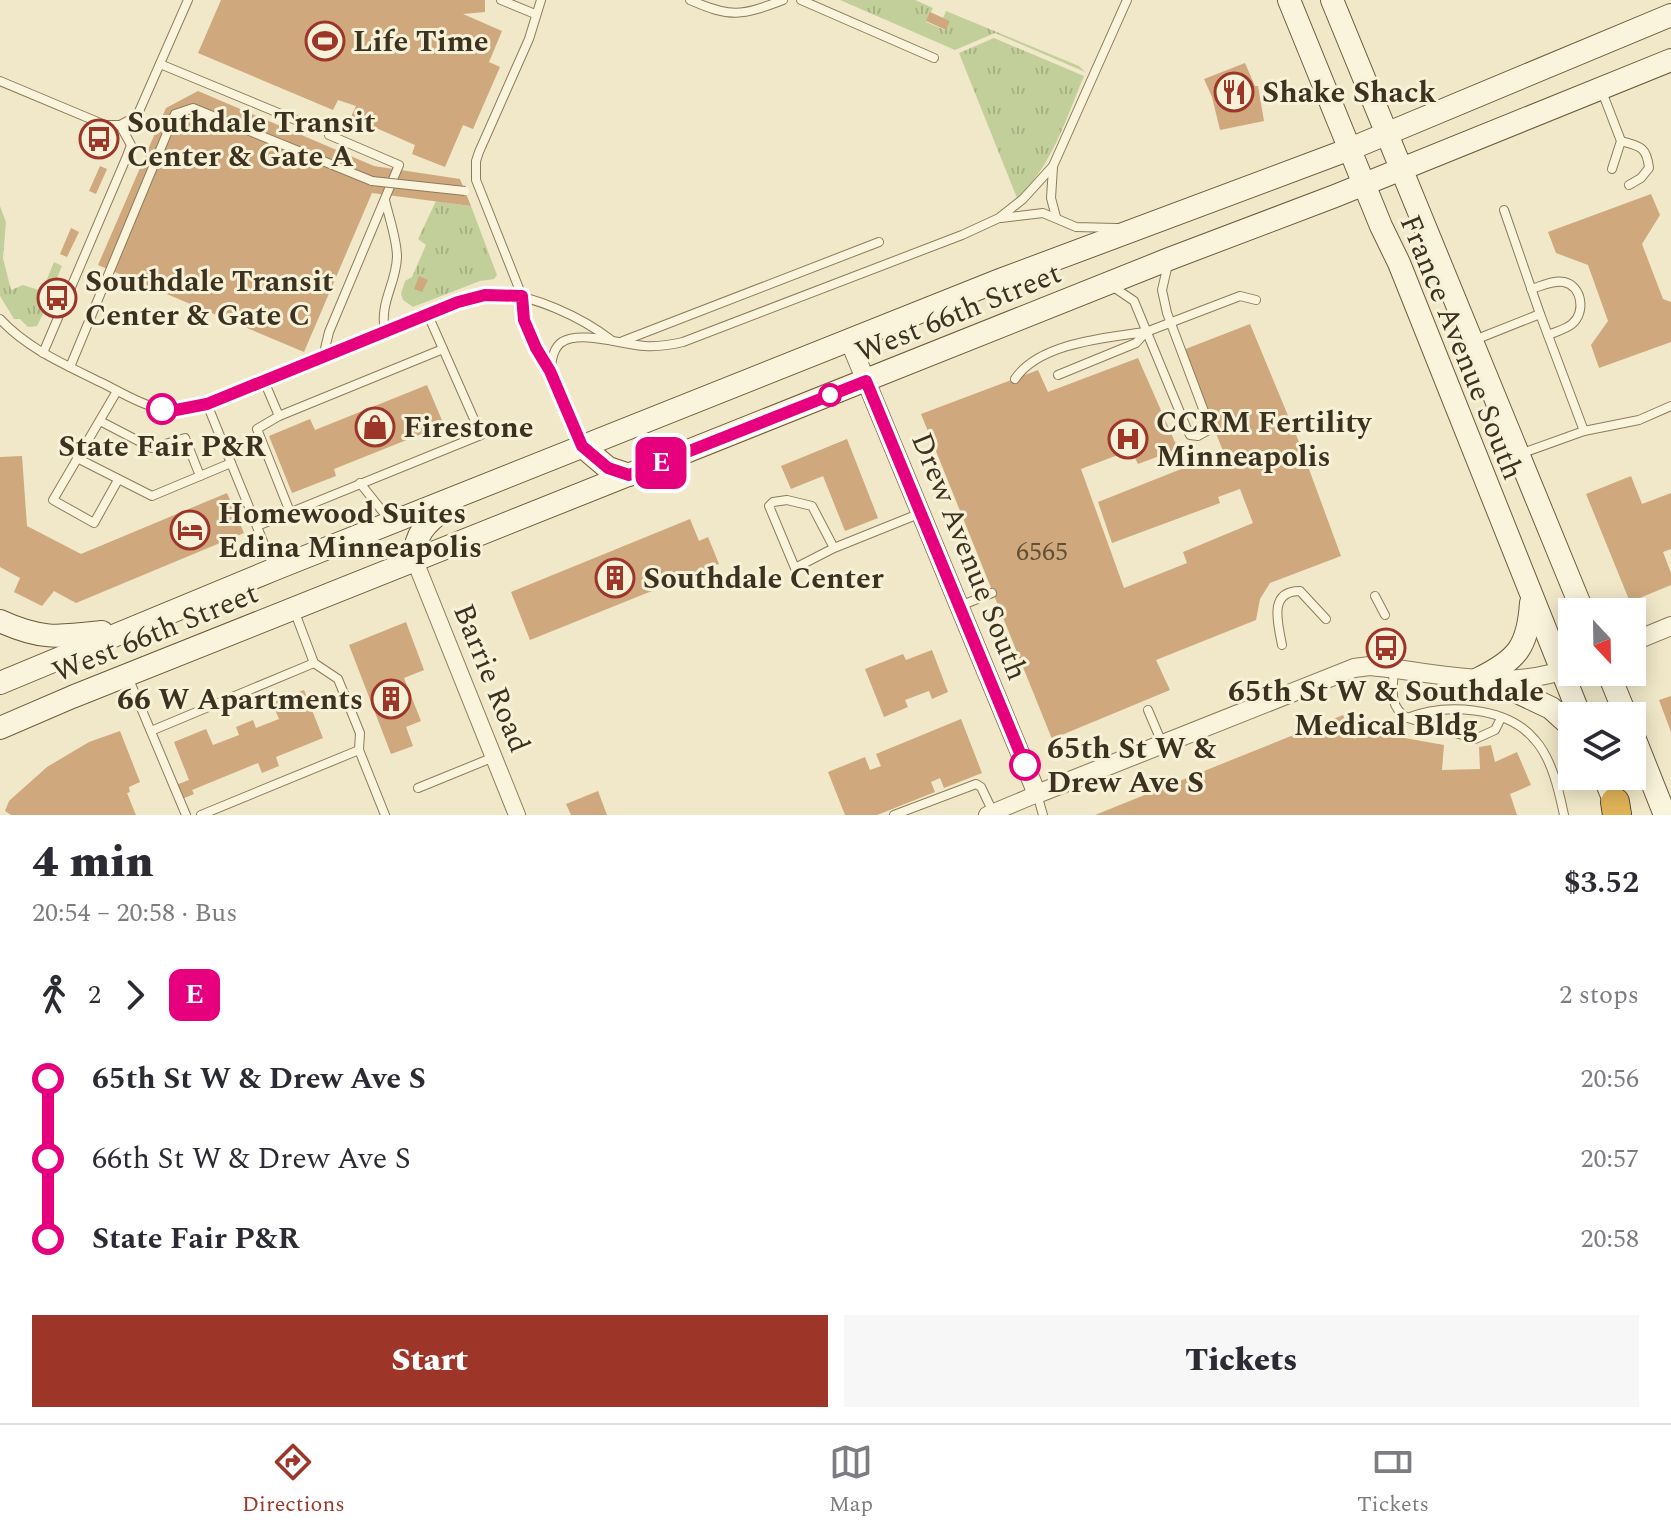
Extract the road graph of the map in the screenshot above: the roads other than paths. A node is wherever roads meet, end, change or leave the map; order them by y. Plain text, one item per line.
1 (188, 0) edge
2 (501, 0) edge
3 (541, 0) edge
4 (690, 0) edge
5 (783, 0) edge
6 (1127, 0) edge
7 (1289, 0) edge
8 (1332, 0) edge
9 (808, 1) edge
10 (535, 14) junction
11 (1671, 15) edge
12 (934, 58) dead end
13 (1671, 60) edge
14 (160, 64) junction
15 (0, 83) edge
16 (1601, 89) junction
17 (120, 125) junction
18 (315, 128) dead end
19 (1385, 133) junction
20 (329, 135) dead end
21 (1621, 141) junction
22 (1350, 149) junction
23 (1053, 166) junction
24 (1612, 169) dead end
25 (1400, 170) junction
26 (1364, 185) junction
27 (1629, 185) dead end
28 (479, 192) junction
29 (385, 199) junction
30 (1504, 210) dead end
31 (1056, 217) junction
32 (999, 218) junction
33 (1136, 228) junction
34 (879, 242) dead end
35 (1169, 259) junction
36 (1108, 284) junction
37 (1531, 289) junction
38 (522, 296) junction
39 (1256, 300) dead end
40 (1540, 314) junction
41 (428, 315) junction
42 (0, 319) edge
43 (1170, 323) junction
44 (385, 332) junction
45 (1146, 332) junction
46 (1548, 335) junction
47 (849, 340) junction
48 (616, 341) junction
49 (1471, 341) junction
50 (443, 349) junction
51 (43, 353) junction
52 (323, 357) junction
53 (70, 367) junction
54 (550, 371) junction
55 (1058, 375) dead end
56 (1015, 379) dead end
57 (264, 381) junction
58 (866, 381) junction
59 (117, 391) junction
60 (207, 404) junction
61 (1671, 406) edge
62 (279, 416) junction
63 (100, 421) junction
64 (1584, 431) junction
65 (582, 446) junction
66 (1518, 455) junction
67 (77, 458) junction
68 (231, 463) junction
69 (629, 475) junction
70 (200, 476) junction
71 (118, 480) junction
72 (360, 483) junction
73 (466, 492) junction
74 (290, 512) junction
75 (922, 513) junction
76 (392, 523) junction
77 (257, 526) junction
78 (834, 548) junction
79 (415, 561) junction
80 (275, 569) junction
81 (992, 593) dead end
82 (1375, 596) dead end
83 (1532, 598) junction
84 (1577, 598) edge
85 (960, 606) junction
86 (294, 609) junction
87 (1385, 615) dead end
88 (1326, 619) dead end
89 (0, 621) edge
90 (1671, 626) edge
91 (131, 628) junction
92 (1646, 636) edge
93 (1282, 645) dead end
94 (1558, 652) edge
95 (314, 663) junction
96 (1394, 668) junction
97 (1558, 671) edge
98 (127, 677) junction
99 (1486, 680) junction
100 (0, 683) edge
101 (1148, 710) dead end
102 (1558, 714) edge
103 (1407, 718) junction
104 (1501, 718) junction
105 (0, 728) edge
106 (151, 731) junction
107 (1162, 744) junction
108 (359, 750) junction
109 (494, 757) junction
110 (1646, 767) edge
111 (418, 788) dead end
112 (1037, 794) junction
113 (990, 814) edge
114 (186, 815) edge
115 (201, 815) edge
116 (385, 815) edge
117 (517, 815) edge
118 (894, 815) edge
119 (1043, 815) edge
120 (1564, 815) edge
121 (1665, 815) edge

1 - 14 lane
2 - 10 lane
3 - 10 lane
4 - 5 lane
6 - 23 lane
7 - 22 main road, France Avenue South
8 - 19 main road, France Avenue South
9 - 12 lane
10 - 28 lane
11 - 19 main road, West 66th Street
13 - 16 main road, West 66th Street
14 - 17 lane
14 - 18 lane
15 - 17 lane
16 - 21 lane
16 - 25 main road, West 66th Street
17 - 51 lane
19 - 22 main road, West 66th Street
19 - 25 main road, France Avenue South
20 - 29 lane
21 - 24 lane
21 - 27 lane
22 - 26 main road, France Avenue South
22 - 33 main road, West 66th Street
23 - 31 lane
23 - 32 lane
25 - 26 main road, West 66th Street
25 - 49 main road, France Avenue South
26 - 35 main road, West 66th Street
26 - 83 main road, France Avenue South
28 - 38 lane
28 - 53 lane, bridge
29 - 44 lane
29 - 52 lane
30 - 37 lane
31 - 32 lane
31 - 33 lane
32 - 48 lane
33 - 47 main road, West 66th Street
34 - 48 lane
35 - 36 main road, West 66th Street
35 - 43 lane
36 - 45 lane
36 - 58 main road, West 66th Street
37 - 40 lane
37 - 46 lane
38 - 41 lane
38 - 48 lane
38 - 54 lane
39 - 43 lane
40 - 46 lane
40 - 49 lane
41 - 44 lane
41 - 50 lane
42 - 51 lane
43 - 45 lane
43 - 45 lane
44 - 52 lane
45 - 55 lane
45 - 56 lane
46 - 64 lane
47 - 58 street, Drew Avenue South
47 - 65 main road, West 66th Street
48 - 54 lane
49 - 66 main road, France Avenue South
50 - 62 lane
50 - 72 lane
51 - 53 lane
52 - 57 lane
53 - 59 lane
54 - 65 lane
57 - 60 lane
57 - 62 lane
58 - 69 main road, West 66th Street
58 - 75 street, Drew Avenue South
59 - 60 lane
59 - 63 lane
60 - 68 lane
61 - 64 lane
62 - 74 lane
63 - 67 lane
63 - 70 lane
64 - 66 lane
65 - 69 main road
65 - 73 main road, West 66th Street
66 - 84 main road, France Avenue South
67 - 71 lane
67 - 71 lane
68 - 70 lane
68 - 77 lane
69 - 79 main road, West 66th Street
70 - 71 lane
72 - 74 lane
72 - 76 lane
73 - 76 main road, West 66th Street
73 - 79 main road
74 - 77 lane
75 - 78 lane
75 - 85 street, Drew Avenue South
76 - 80 main road, West 66th Street
77 - 80 lane
78 - 78 lane
79 - 86 main road, West 66th Street
79 - 109 street, Barrie Road
80 - 91 main road, West 66th Street
81 - 85 lane
82 - 87 lane
83 - 94 main road, France Avenue South
83 - 99 main road
85 - 112 street, Drew Avenue South
86 - 95 lane
86 - 98 main road, West 66th Street
88 - 93 lane
89 - 91 main road
90 - 92 street
91 - 100 main road, West 66th Street
95 - 106 lane
95 - 108 lane
96 - 99 street
96 - 103 lane
96 - 107 street
97 - 99 street
98 - 105 main road, West 66th Street
98 - 106 lane
99 - 102 main road
101 - 107 lane
103 - 104 lane
103 - 104 lane
104 - 120 lane
106 - 114 lane
107 - 112 street
108 - 115 lane
108 - 116 lane
109 - 111 lane
109 - 117 street, Barrie Road
110 - 121 main road
112 - 113 street
112 - 119 lane
113 - 118 lane

